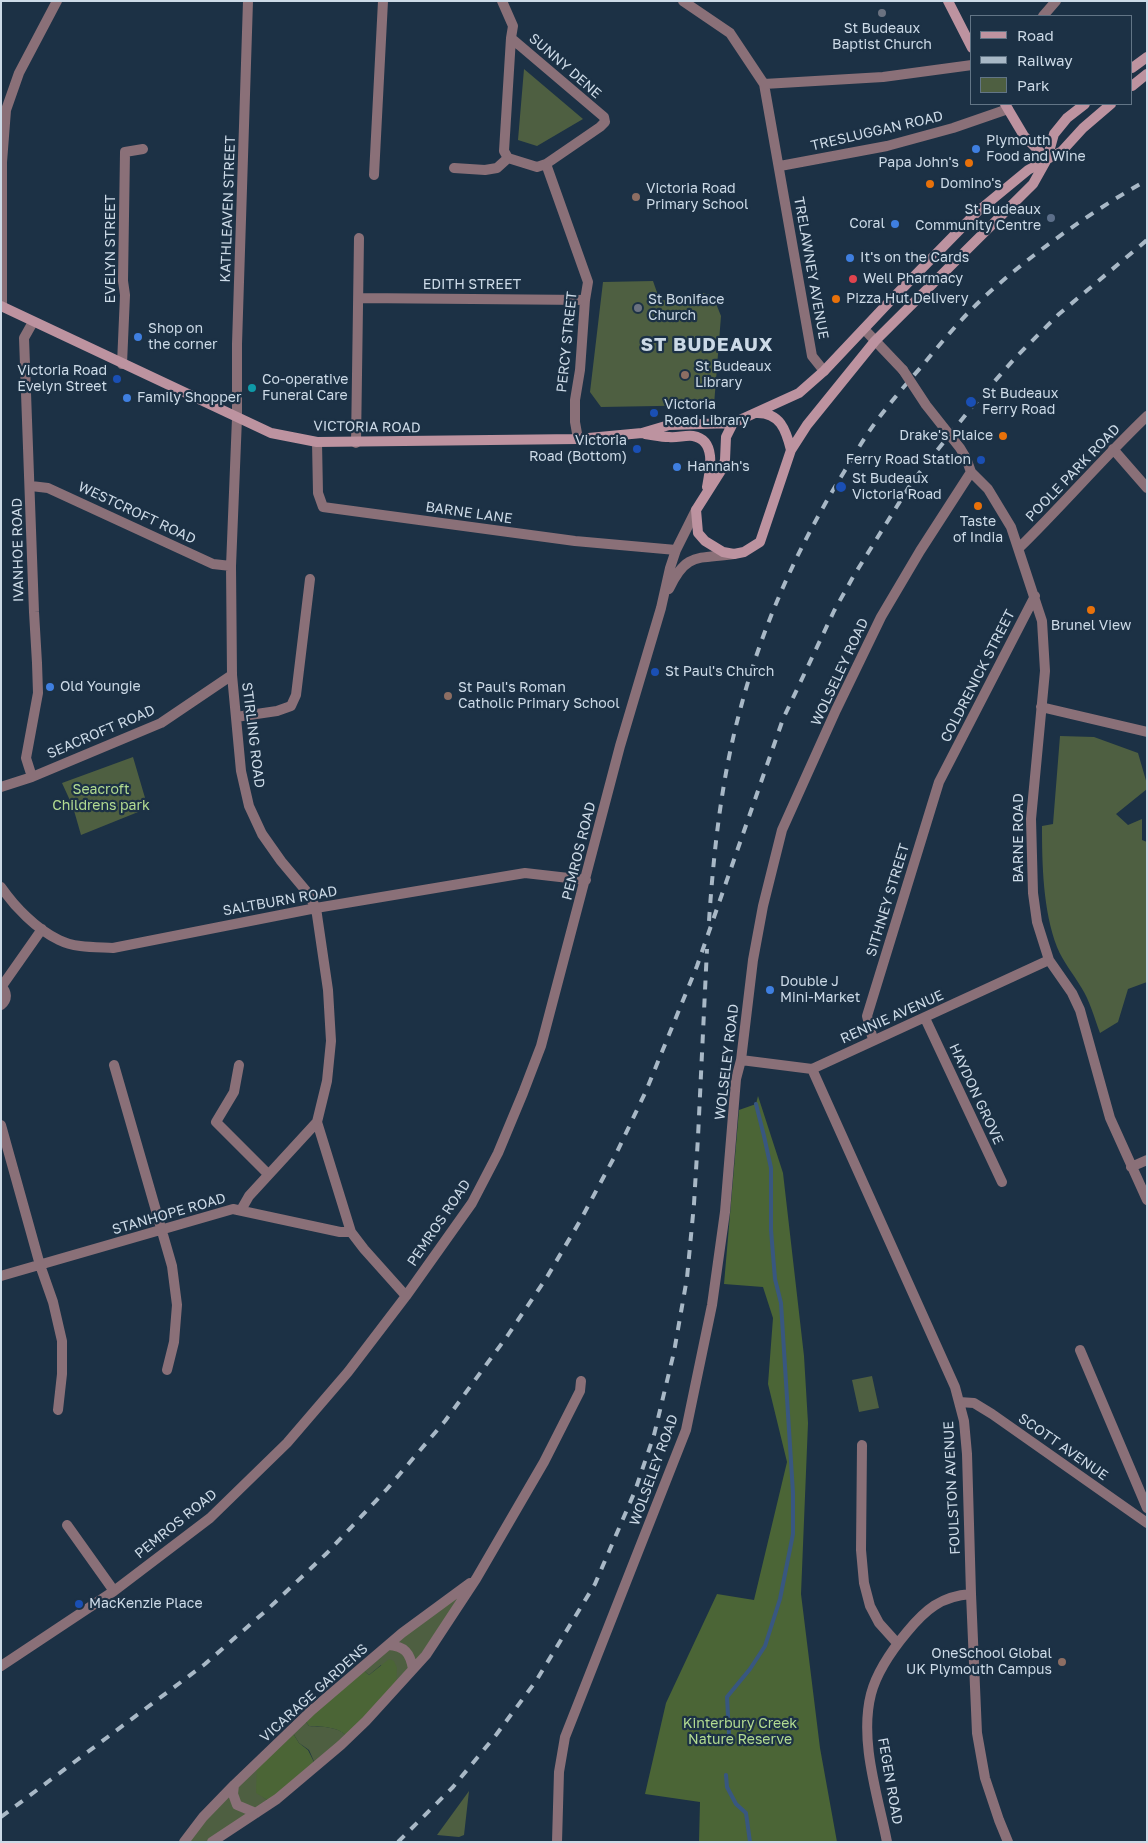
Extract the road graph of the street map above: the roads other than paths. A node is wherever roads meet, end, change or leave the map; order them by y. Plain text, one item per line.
1 (58, 1) edge
2 (248, 1) edge
3 (383, 1) edge
4 (502, 1) edge
5 (683, 1) edge
6 (948, 1) edge
7 (1056, 1) edge
8 (1044, 15) edge
9 (511, 38) junction
10 (970, 44) edge
11 (1147, 56) edge
12 (970, 65) edge
13 (1133, 67) edge
14 (1147, 74) edge
15 (764, 84) junction
16 (1133, 85) edge
17 (1083, 105) edge
18 (1110, 105) edge
19 (1007, 107) edge
20 (143, 149) dead end
21 (508, 158) junction
22 (1046, 159) junction
23 (2, 162) edge
24 (546, 164) junction
25 (780, 166) junction
26 (454, 168) dead end
27 (374, 175) dead end
28 (359, 238) dead end
29 (359, 298) junction
30 (585, 300) junction
31 (2, 306) edge
32 (32, 322) junction
33 (864, 330) junction
34 (876, 341) junction
35 (122, 364) junction
36 (824, 371) junction
37 (752, 414) junction
38 (1147, 416) edge
39 (237, 418) junction
40 (733, 423) junction
41 (642, 433) junction
42 (578, 439) junction
43 (317, 442) junction
44 (356, 443) junction
45 (1113, 449) junction
46 (791, 450) junction
47 (971, 472) junction
48 (30, 486) junction
49 (1147, 488) edge
50 (706, 492) junction
51 (696, 510) junction
52 (1019, 548) junction
53 (676, 550) junction
54 (734, 554) junction
55 (231, 566) junction
56 (298, 588) dead end
57 (1035, 596) junction
58 (661, 608) junction
59 (232, 675) junction
60 (1041, 707) junction
61 (236, 717) junction
62 (1147, 732) edge
63 (945, 770) joint
64 (32, 777) junction
65 (1, 787) edge
66 (586, 880) junction
67 (1, 887) edge
68 (316, 908) junction
69 (42, 929) junction
70 (1049, 960) junction
71 (1, 986) edge
72 (1, 1005) edge
73 (925, 1018) junction
74 (873, 1040) junction
75 (741, 1060) junction
76 (114, 1065) dead end
77 (238, 1065) dead end
78 (812, 1069) junction
79 (317, 1122) junction
80 (1, 1125) edge
81 (1147, 1160) edge
82 (1131, 1167) junction
83 (268, 1174) junction
84 (1002, 1182) dead end
85 (1147, 1200) edge
86 (242, 1210) junction
87 (162, 1230) junction
88 (351, 1232) junction
89 (40, 1265) junction
90 (1, 1276) edge
91 (406, 1296) junction
92 (1080, 1350) dead end
93 (167, 1370) dead end
94 (581, 1381) dead end
95 (960, 1402) junction
96 (58, 1410) dead end
97 (862, 1445) dead end
98 (1147, 1508) edge
99 (1146, 1519) edge
100 (67, 1525) dead end
101 (476, 1579) junction
102 (114, 1591) junction
103 (971, 1594) junction
104 (897, 1643) junction
105 (388, 1645) junction
106 (1, 1666) edge
107 (413, 1669) junction
108 (234, 1785) junction
109 (256, 1813) junction
110 (184, 1842) edge
111 (212, 1842) edge
112 (557, 1842) edge
113 (887, 1842) edge
114 (1008, 1842) edge

1 - 23 street
2 - 39 street, KATHLEAVEN STREET
3 - 27 street
4 - 9 street, SUNNY DENE
5 - 15 street
6 - 10 street
7 - 8 street
9 - 21 street, SUNNY DENE
9 - 24 street, SUNNY DENE
11 - 13 street
12 - 15 street
14 - 16 street
15 - 25 street, TRELAWNEY AVENUE
17 - 22 street
18 - 22 street
19 - 22 street
19 - 25 street, TRESLUGGAN ROAD
20 - 35 street, EVELYN STREET
21 - 24 street
21 - 26 street
22 - 33 street
22 - 34 street
23 - 31 street
24 - 30 street, PERCY STREET
25 - 36 street, TRELAWNEY AVENUE
28 - 29 street
29 - 30 street, EDITH STREET
29 - 44 street
30 - 42 street, PERCY STREET
31 - 32 street, VICTORIA ROAD
32 - 35 street, VICTORIA ROAD
32 - 48 street, IVANHOE ROAD
33 - 34 street
33 - 36 street
34 - 46 street
34 - 47 street, bridge
35 - 39 street, VICTORIA ROAD
36 - 37 street
37 - 40 street, VICTORIA ROAD
37 - 46 street
38 - 45 street, POOLE PARK ROAD
39 - 43 street, VICTORIA ROAD
39 - 55 street, STIRLING ROAD
40 - 41 street, VICTORIA ROAD
40 - 50 street, PEMROS ROAD
41 - 42 street, VICTORIA ROAD
41 - 50 street, VICTORIA ROAD
42 - 44 street, VICTORIA ROAD
43 - 44 street, VICTORIA ROAD
43 - 53 street, BARNE LANE
45 - 49 street
45 - 52 street, POOLE PARK ROAD
46 - 54 street, PEMROS ROAD
47 - 52 street, BARNE ROAD
47 - 75 street, WOLSELEY ROAD
48 - 55 street, WESTCROFT ROAD
48 - 64 street, IVANHOE ROAD
50 - 51 street, PEMROS ROAD
51 - 53 street, PEMROS ROAD
51 - 54 street
52 - 57 street, BARNE ROAD
53 - 58 street, PEMROS ROAD
54 - 58 street, PEMROS ROAD
55 - 59 street, STIRLING ROAD
56 - 61 street
57 - 60 street, BARNE ROAD
57 - 63 street, COLDRENICK STREET
58 - 66 street, PEMROS ROAD
59 - 61 street, STIRLING ROAD
59 - 64 street, SEACROFT ROAD
60 - 62 street
60 - 70 street, BARNE ROAD
61 - 68 street, STIRLING ROAD
63 - 74 street, SITHNEY STREET
64 - 65 street, SEACROFT ROAD
66 - 68 street, SALTBURN ROAD
66 - 91 street, PEMROS ROAD
67 - 69 street, SALTBURN ROAD
68 - 69 street, SALTBURN ROAD
68 - 79 street, STIRLING ROAD
69 - 71 street
70 - 73 street, RENNIE AVENUE
70 - 82 street, BARNE ROAD
71 - 72 street
73 - 74 street, RENNIE AVENUE
73 - 84 street, HAYDON GROVE
74 - 78 street, RENNIE AVENUE
75 - 78 street
75 - 112 street, WOLSELEY ROAD
76 - 87 street
77 - 83 street
78 - 95 street, FOULSTON AVENUE
79 - 83 street, STIRLING ROAD
79 - 88 street
80 - 89 street
81 - 82 street
82 - 85 street, BARNE ROAD
83 - 86 street, STIRLING ROAD
86 - 87 street, STANHOPE ROAD
86 - 88 street, STANHOPE ROAD
87 - 89 street, STANHOPE ROAD
87 - 93 street
88 - 91 street
89 - 90 street, STANHOPE ROAD
89 - 96 street
91 - 102 street, PEMROS ROAD
92 - 98 street
94 - 101 street, VICARAGE GARDENS
95 - 99 street, SCOTT AVENUE
95 - 103 street, FOULSTON AVENUE
97 - 104 street
100 - 102 street
101 - 105 street, VICARAGE GARDENS
101 - 107 street, VICARAGE GARDENS
102 - 106 street, PEMROS ROAD
103 - 104 street, FEGEN ROAD
103 - 114 street, FOULSTON AVENUE
104 - 113 street, FEGEN ROAD
105 - 107 street
105 - 108 street, VICARAGE GARDENS
107 - 109 street, VICARAGE GARDENS
108 - 109 street
108 - 110 street, VICARAGE GARDENS
109 - 111 street, VICARAGE GARDENS

